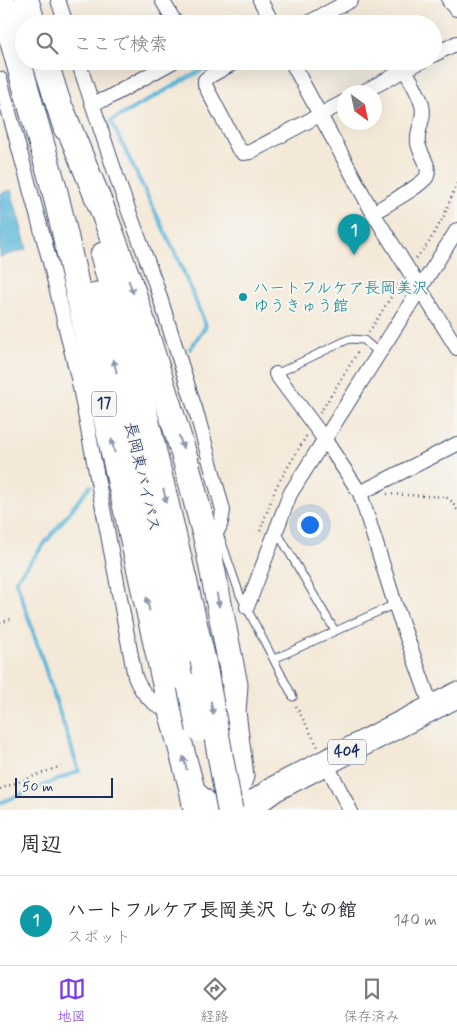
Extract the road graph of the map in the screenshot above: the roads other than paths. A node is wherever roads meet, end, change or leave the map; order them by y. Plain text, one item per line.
1 (1, 0) edge
2 (10, 0) edge
3 (26, 0) edge
4 (58, 0) edge
5 (162, 0) edge
6 (260, 0) edge
7 (351, 0) edge
8 (452, 0) edge
9 (457, 6) edge
10 (30, 15) edge
11 (63, 15) edge
12 (171, 15) edge
13 (268, 15) edge
14 (323, 15) edge
15 (15, 18) edge
16 (457, 43) edge
17 (15, 50) edge
18 (442, 50) edge
19 (21, 70) edge
20 (30, 70) edge
21 (48, 70) edge
22 (81, 70) edge
23 (158, 70) edge
24 (221, 70) edge
25 (295, 70) edge
26 (405, 70) joint
27 (0, 79) edge
28 (376, 85) edge
29 (92, 103) junction
30 (337, 106) edge
31 (62, 112) junction
32 (319, 116) junction
33 (373, 213) junction
34 (457, 230) edge
35 (419, 289) junction
36 (457, 348) edge
37 (379, 353) junction
38 (276, 374) joint
39 (325, 440) junction
40 (457, 444) edge
41 (360, 493) junction
42 (276, 530) junction
43 (213, 536) junction
44 (395, 604) junction
45 (247, 608) junction
46 (335, 631) junction
47 (274, 659) junction
48 (235, 684) junction
49 (457, 695) edge
50 (293, 697) road end
51 (432, 708) junction
52 (171, 711) junction
53 (323, 756) junction
54 (194, 800) edge
55 (252, 807) edge
56 (216, 810) edge
57 (230, 810) edge
58 (350, 810) edge

17 -> 1 highway, 17
2 - 15 highway
3 - 10 highway
4 - 11 street
5 - 12 street
6 - 13 street
7 - 14 street
8 - 9 street
16 - 18 street
52 -> 19 highway, 17
56 -> 20 highway, 長岡東バイパス / 17, bridge
21 - 31 highway, 長岡東バイパス / 17
22 - 29 street
23 - 29 street
24 - 32 street
25 - 32 street
26 - 28 street
26 - 33 street
27 - 52 street
29 - 43 street
30 - 32 street
31 -> 43 highway, 17
31 -> 57 highway, 長岡東バイパス / 17, bridge
32 - 33 street
33 - 35 street
34 - 35 street
35 - 36 street
35 - 37 street
37 - 38 lane
37 - 39 street
38 - 39 street
39 - 41 street
39 - 42 street
40 - 41 street
41 - 44 street
42 - 45 street
42 - 46 lane
43 - 45 lane
43 -> 48 highway, 17
44 - 46 lane
44 - 51 street
45 - 47 lane
46 - 47 lane
47 - 50 lane
48 - 55 highway, 17
48 - 57 highway, 17
49 - 51 highway, 404
51 - 53 highway, 404
54 -> 52 highway, 17
53 - 55 highway, 404
53 - 58 street
54 - 56 street

